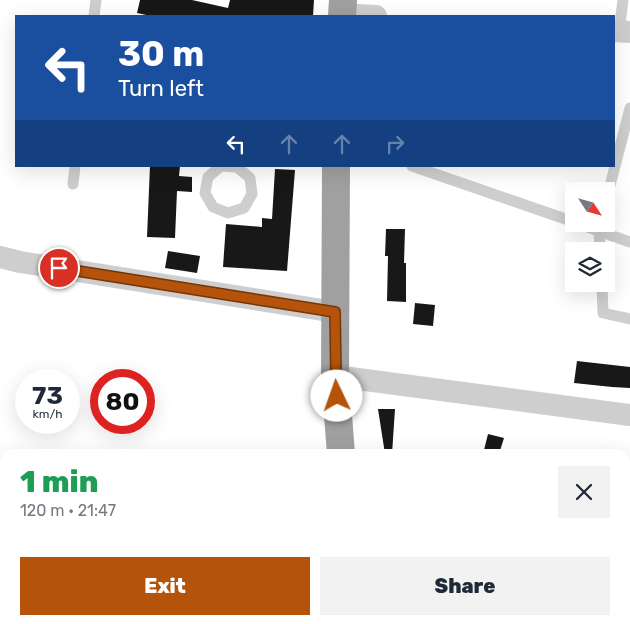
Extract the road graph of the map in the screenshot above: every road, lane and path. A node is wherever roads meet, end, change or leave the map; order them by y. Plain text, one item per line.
1 (96, 0) edge
2 (623, 0) edge
3 (342, 10) edge
4 (94, 15) edge
5 (370, 15) edge
6 (621, 32) edge
7 (630, 108) edge
8 (615, 166) edge
9 (75, 167) edge
10 (220, 167) edge
11 (237, 167) edge
12 (336, 167) edge
13 (415, 167) edge
14 (615, 167) edge
15 (611, 182) edge
16 (73, 184) dead end
17 (244, 208) joint
18 (565, 219) edge
19 (610, 232) edge
20 (630, 242) edge
21 (0, 257) edge
22 (602, 292) edge
23 (335, 312) junction
24 (630, 319) edge
25 (336, 376) junction
26 (630, 415) edge
27 (341, 449) edge

1 - 4 lane
2 - 6 lane
3 - 5 street
7 - 8 lane
9 - 16 lane
10 - 17 lane
11 - 17 lane
12 - 23 highway
13 - 18 lane
14 - 15 lane
19 - 20 lane
21 - 23 street
22 - 24 lane
23 - 25 highway
25 - 26 street
25 - 27 highway

